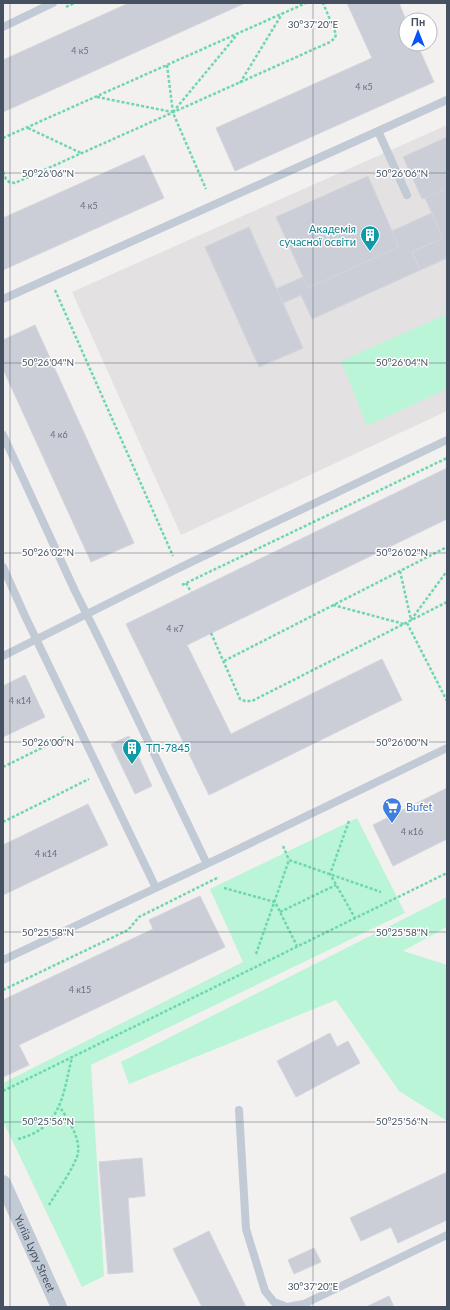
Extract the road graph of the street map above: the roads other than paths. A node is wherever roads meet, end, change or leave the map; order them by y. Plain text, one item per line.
1 (53, 3) edge
2 (3, 27) edge
3 (447, 100) edge
4 (378, 131) junction
5 (407, 194) dead end
6 (3, 299) edge
7 (3, 435) edge
8 (447, 440) edge
9 (3, 567) edge
10 (87, 615) junction
11 (37, 640) junction
12 (3, 656) edge
13 (447, 748) edge
14 (207, 864) junction
15 (156, 888) junction
16 (3, 960) edge
17 (239, 1110) dead end
18 (3, 1183) edge
19 (6, 1200) edge
20 (447, 1235) edge
21 (59, 1307) edge

1 - 2 lane
3 - 4 lane
4 - 5 lane
4 - 6 lane
7 - 10 lane
8 - 10 lane
9 - 11 lane
10 - 11 lane
10 - 14 lane
11 - 12 lane
11 - 15 lane
13 - 14 lane
14 - 15 lane
15 - 16 lane
17 - 20 lane
18 - 19 street, Yuriia Lypy Street
19 - 21 street, Yuriia Lypy Street

